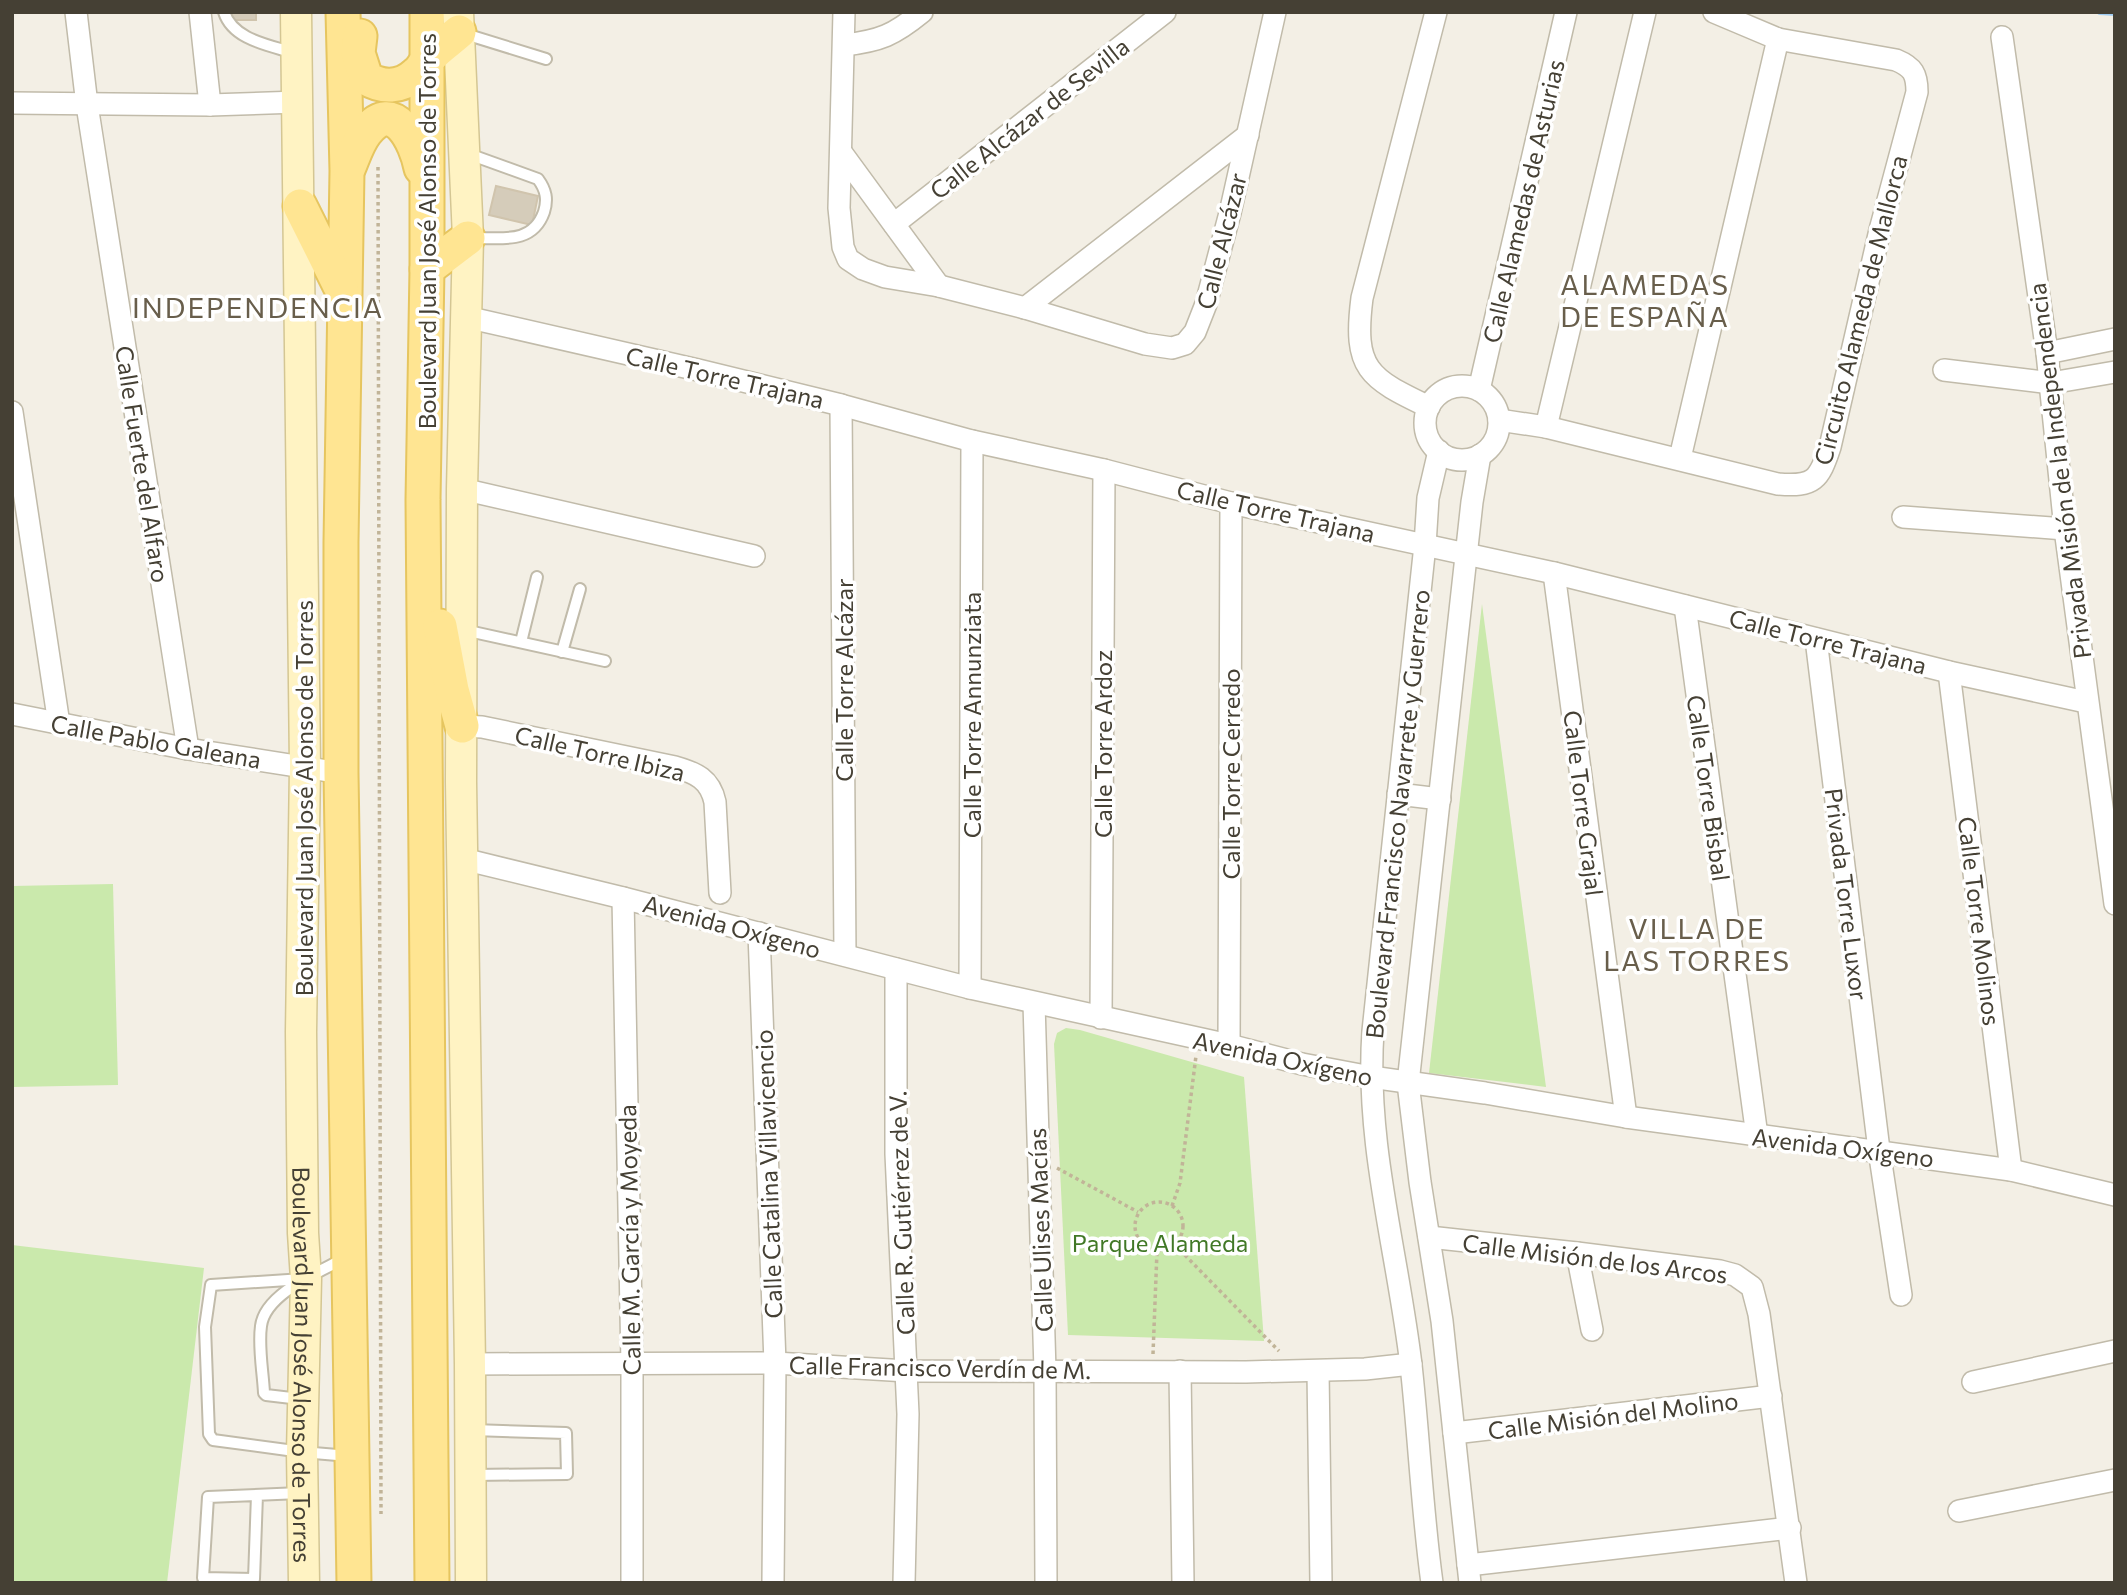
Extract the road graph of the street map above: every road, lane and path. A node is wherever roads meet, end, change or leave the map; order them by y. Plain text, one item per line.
1 (76, 12) edge
2 (200, 12) edge
3 (224, 12) edge
4 (296, 12) edge
5 (343, 12) edge
6 (359, 12) edge
7 (427, 12) edge
8 (844, 12) edge
9 (922, 12) edge
10 (1165, 12) edge
11 (1275, 12) edge
12 (1436, 12) edge
13 (1566, 12) edge
14 (1645, 12) edge
15 (1714, 12) edge
16 (459, 22) edge
17 (2001, 37) dead end
18 (1778, 40) junction
19 (844, 45) junction
20 (296, 54) junction
21 (428, 58) junction
22 (546, 58) dead end
23 (298, 102) junction
24 (12, 103) edge
25 (210, 104) junction
26 (86, 105) junction
27 (1248, 135) junction
28 (841, 152) junction
29 (464, 153) junction
30 (362, 167) junction
31 (428, 205) junction
32 (300, 206) junction
33 (894, 225) junction
34 (468, 238) junction
35 (427, 269) junction
36 (939, 286) junction
37 (344, 295) junction
38 (1025, 308) junction
39 (466, 317) junction
40 (2115, 339) edge
41 (2047, 353) junction
42 (1944, 370) dead end
43 (2115, 372) edge
44 (2051, 383) junction
45 (1479, 390) junction
46 (841, 405) junction
47 (1429, 407) junction
48 (12, 412) edge
49 (1499, 421) junction
50 (1546, 427) junction
51 (972, 441) junction
52 (1439, 452) junction
53 (1480, 455) junction
54 (1680, 458) junction
55 (1104, 470) junction
56 (461, 489) junction
57 (423, 500) junction
58 (1231, 503) junction
59 (1903, 517) dead end
60 (2065, 529) junction
61 (1425, 545) junction
62 (1468, 554) junction
63 (754, 556) dead end
64 (1554, 573) junction
65 (537, 577) dead end
66 (580, 589) dead end
67 (1685, 606) junction
68 (461, 629) junction
69 (1816, 639) junction
70 (521, 642) junction
71 (562, 652) junction
72 (605, 661) dead end
73 (1949, 671) junction
74 (2087, 702) junction
75 (12, 714) edge
76 (59, 724) junction
77 (461, 726) junction
78 (188, 749) junction
79 (2105, 760) edge
80 (306, 767) junction
81 (341, 773) junction
82 (2107, 792) edge
83 (1398, 794) junction
84 (1440, 799) junction
85 (463, 859) junction
86 (342, 864) junction
87 (304, 866) junction
88 (720, 893) dead end
89 (623, 898) junction
90 (2115, 904) edge
91 (759, 933) junction
92 (845, 955) junction
93 (896, 969) junction
94 (970, 988) junction
95 (1034, 1003) junction
96 (1101, 1018) junction
97 (345, 1030) junction
98 (301, 1032) junction
99 (1198, 1040) junction
100 (1229, 1045) junction
101 (1371, 1077) junction
102 (1408, 1083) junction
103 (1626, 1117) junction
104 (1757, 1136) junction
105 (1879, 1150) junction
106 (1038, 1157) junction
107 (2011, 1170) junction
108 (2115, 1195) edge
109 (1172, 1206) junction
110 (1138, 1212) junction
111 (1429, 1237) junction
112 (1175, 1245) junction
113 (1157, 1251) junction
114 (1577, 1253) junction
115 (350, 1255) junction
116 (306, 1279) junction
117 (1901, 1294) dead end
118 (1592, 1330) dead end
119 (2115, 1351) edge
120 (775, 1363) junction
121 (470, 1364) junction
122 (632, 1364) junction
123 (1411, 1364) junction
124 (907, 1371) junction
125 (1045, 1371) junction
126 (1153, 1371) junction
127 (1180, 1371) junction
128 (1287, 1371) junction
129 (1318, 1371) junction
130 (1973, 1382) dead end
131 (1771, 1396) junction
132 (303, 1399) junction
133 (471, 1430) junction
134 (1454, 1433) junction
135 (302, 1452) junction
136 (352, 1456) junction
137 (470, 1475) junction
138 (2115, 1480) edge
139 (303, 1493) junction
140 (257, 1495) junction
141 (1959, 1511) dead end
142 (381, 1527) dead end
143 (1790, 1528) junction
144 (1469, 1574) edge
145 (304, 1583) edge
146 (354, 1583) edge
147 (432, 1583) edge
148 (471, 1583) edge
149 (632, 1583) edge
150 (773, 1583) edge
151 (904, 1583) edge
152 (1046, 1583) edge
153 (1184, 1583) edge
154 (1321, 1583) edge
155 (1432, 1583) edge
156 (1796, 1583) edge

1 - 26 street, Calle Fuerte del Alfaro
2 - 25 street
3 - 20 lane
4 - 20 street, Boulevard Juan José Alonso de Torres
5 - 30 main road, Boulevard Juan José Alonso de Torres
6 - 21 main road
7 - 21 main road, Boulevard Juan José Alonso de Torres
8 - 19 street, Calle Alcázar
9 - 19 street
10 - 33 street, Calle Alcázar de Sevilla
11 - 27 street, Calle Alcázar
12 - 47 street
13 - 45 street, Calle Alamedas de Asturias
14 - 50 street
15 - 18 street, Circuito Alameda de Mallorca
16 - 21 main road
16 - 22 lane
16 - 29 street
17 - 41 street, Privada Misión de la Independencia
18 - 54 street
18 - 54 street, Circuito Alameda de Mallorca
19 - 28 street, Calle Alcázar
20 - 23 street, Boulevard Juan José Alonso de Torres
21 - 31 main road, Boulevard Juan José Alonso de Torres
23 - 25 street
23 - 32 street, Boulevard Juan José Alonso de Torres
24 - 26 street
25 - 26 street
26 - 78 street, Calle Fuerte del Alfaro
27 - 38 street, Calle Alcázar
27 - 38 street, Calle Alcázar
28 - 33 street
28 - 36 street, Calle Alcázar
29 - 34 street
29 - 34 lane
30 - 31 main road
30 - 37 main road, Boulevard Juan José Alonso de Torres
30 - 142 path
31 - 35 main road, Boulevard Juan José Alonso de Torres
32 - 37 main road
32 - 80 street, Boulevard Juan José Alonso de Torres
33 - 36 street
34 - 35 main road
34 - 39 street
35 - 57 main road, Boulevard Juan José Alonso de Torres
36 - 38 street, Calle Alcázar
37 - 81 main road, Boulevard Juan José Alonso de Torres
39 - 46 street, Calle Torre Trajana
39 - 56 street
40 - 41 street
41 - 44 street, Privada Misión de la Independencia
42 - 44 street
43 - 44 street
44 - 60 street, Privada Misión de la Independencia
45 - 47 street
45 - 49 street
46 - 51 street, Calle Torre Trajana
46 - 92 street, Calle Torre Alcázar
47 - 52 street
48 - 76 street
49 - 50 street, Circuito Alameda de Mallorca
49 - 53 street
50 - 54 street, Circuito Alameda de Mallorca
51 - 55 street, Calle Torre Trajana
51 - 94 street, Calle Torre Annunziata
52 - 53 street
52 - 61 street
53 - 62 street
55 - 58 street, Calle Torre Trajana
55 - 96 street, Calle Torre Ardoz
56 - 63 street
56 - 68 street
57 - 77 main road
57 - 147 main road, Boulevard Juan José Alonso de Torres
58 - 61 street, Calle Torre Trajana
58 - 100 street, Calle Torre Cerredo
59 - 60 street
60 - 74 street, Privada Misión de la Independencia
61 - 62 street, Calle Torre Trajana
61 - 83 street, Boulevard Francisco Navarrete y Guerrero
62 - 64 street, Calle Torre Trajana
62 - 84 street, Boulevard Francisco Navarrete y Guerrero
64 - 67 street, Calle Torre Trajana
64 - 103 street, Calle Torre Grajal
65 - 70 lane
66 - 71 lane
67 - 69 street, Calle Torre Trajana
67 - 104 street, Calle Torre Bisbal
68 - 70 lane
68 - 77 street
69 - 73 street, Calle Torre Trajana
69 - 105 street, Privada Torre Luxor
70 - 71 lane
71 - 72 lane
73 - 74 street, Calle Torre Trajana
73 - 107 street, Calle Torre Molinos
74 - 79 street, Privada Misión de la Independencia
75 - 76 street, Calle Pablo Galeana
76 - 78 street, Calle Pablo Galeana
77 - 85 street
77 - 88 street, Calle Torre Ibiza
78 - 80 street, Calle Pablo Galeana
79 - 82 street, Privada Misión de la Independencia
80 - 81 street, Calle Pablo Galeana
80 - 87 street, Boulevard Juan José Alonso de Torres
81 - 86 main road, Boulevard Juan José Alonso de Torres
82 - 90 street, Privada Misión de la Independencia
83 - 84 street
83 - 101 street, Boulevard Francisco Navarrete y Guerrero
84 - 102 street, Boulevard Francisco Navarrete y Guerrero
85 - 89 street, Avenida Oxígeno
85 - 121 street
86 - 87 street
86 - 97 main road, Boulevard Juan José Alonso de Torres
87 - 98 street, Boulevard Juan José Alonso de Torres
89 - 91 street, Avenida Oxígeno
89 - 122 street, Calle M. García y Moyeda
91 - 92 street, Avenida Oxígeno
91 - 120 street, Calle Catalina Villavicencio
92 - 93 street, Avenida Oxígeno
93 - 94 street, Avenida Oxígeno
93 - 124 street, Calle R. Gutiérrez de V.
94 - 95 street, Avenida Oxígeno
95 - 96 street, Avenida Oxígeno
95 - 106 street, Calle Ulises Macías
96 - 99 street, Avenida Oxígeno
97 - 98 street
97 - 115 main road, Boulevard Juan José Alonso de Torres
98 - 116 street, Boulevard Juan José Alonso de Torres
99 - 100 street, Avenida Oxígeno
99 - 109 path
100 - 101 street, Avenida Oxígeno
101 - 102 street, Avenida Oxígeno
101 - 123 street, Boulevard Francisco Navarrete y Guerrero
102 - 103 street, Avenida Oxígeno
102 - 111 street, Boulevard Francisco Navarrete y Guerrero
103 - 104 street, Avenida Oxígeno
104 - 105 street, Avenida Oxígeno
105 - 107 street, Avenida Oxígeno
105 - 117 street, Privada Torre Luxor
106 - 110 path
106 - 125 street, Calle Ulises Macías
107 - 108 street, Avenida Oxígeno
109 - 110 path
109 - 112 path
110 - 113 path
111 - 114 street, Calle Misión de los Arcos
111 - 134 street, Boulevard Francisco Navarrete y Guerrero
112 - 113 path
112 - 128 path
113 - 126 path
114 - 118 street
114 - 131 street, Calle Misión de los Arcos
115 - 116 lane
115 - 136 main road, Boulevard Juan José Alonso de Torres
116 - 132 street, Boulevard Juan José Alonso de Torres
116 - 132 lane
116 - 135 lane
119 - 130 street
120 - 122 street, Calle Francisco Verdín de M.
120 - 124 street, Calle Francisco Verdín de M.
120 - 150 street, Calle Catalina Villavicencio
121 - 122 street, Calle Francisco Verdín de M.
121 - 133 street
122 - 149 street, Calle M. García y Moyeda
123 - 129 street, Calle Francisco Verdín de M.
123 - 155 street, Boulevard Francisco Navarrete y Guerrero
124 - 125 street, Calle Francisco Verdín de M.
124 - 151 street, Calle R. Gutiérrez de V.
125 - 126 street, Calle Francisco Verdín de M.
125 - 152 street, Calle Ulises Macías
126 - 127 street, Calle Francisco Verdín de M.
127 - 128 street, Calle Francisco Verdín de M.
127 - 153 street
128 - 129 street, Calle Francisco Verdín de M.
129 - 154 street
131 - 134 street, Calle Misión del Molino
131 - 143 street, Calle Misión de los Arcos
132 - 135 street, Boulevard Juan José Alonso de Torres
133 - 137 street
133 - 137 lane
134 - 144 street, Boulevard Francisco Navarrete y Guerrero
135 - 136 lane
135 - 139 street, Boulevard Juan José Alonso de Torres
136 - 146 main road, Boulevard Juan José Alonso de Torres
137 - 148 street
138 - 141 street
139 - 140 lane
139 - 145 street, Boulevard Juan José Alonso de Torres
140 - 140 lane
143 - 144 street
143 - 156 street, Calle Misión de los Arcos

